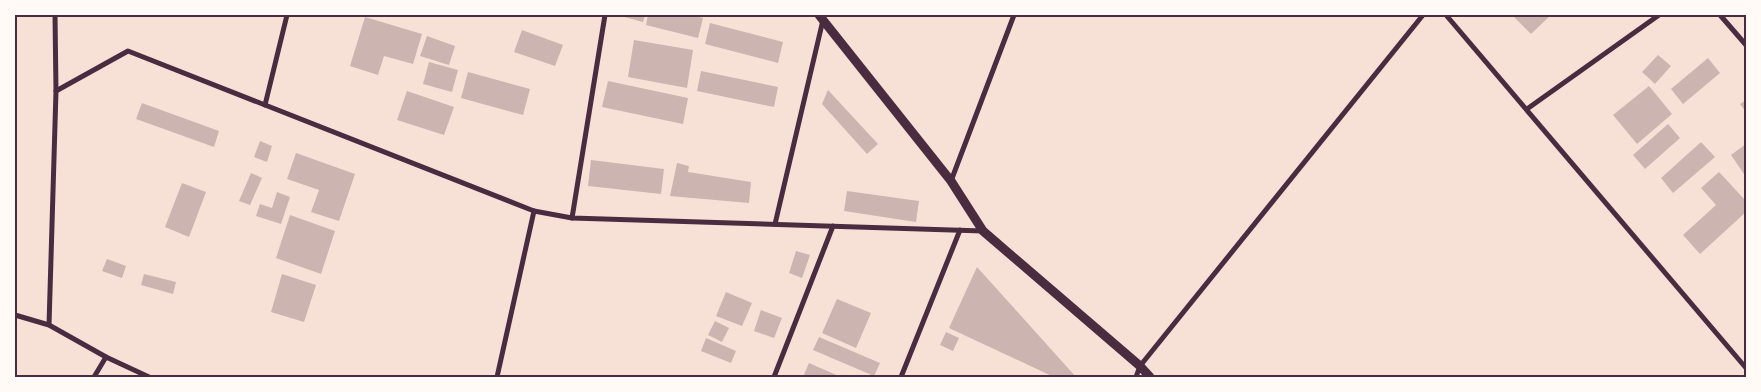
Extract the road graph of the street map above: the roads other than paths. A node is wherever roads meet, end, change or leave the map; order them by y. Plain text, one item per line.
1 (55, 15) edge
2 (287, 15) edge
3 (605, 15) edge
4 (1014, 15) edge
5 (1423, 15) edge
6 (1446, 15) edge
7 (1659, 15) edge
8 (1720, 15) edge
9 (822, 16) edge
10 (1746, 45) edge
11 (56, 91) junction
12 (265, 105) junction
13 (1527, 109) junction
14 (951, 180) junction
15 (534, 211) junction
16 (572, 218) junction
17 (775, 224) junction
18 (833, 226) junction
19 (960, 230) junction
20 (983, 231) junction
21 (15, 315) edge
22 (49, 324) junction
23 (106, 357) junction
24 (1140, 366) junction
25 (1746, 368) edge
26 (94, 377) edge
27 (149, 377) edge
28 (497, 377) edge
29 (774, 377) edge
30 (901, 377) edge
31 (1136, 377) edge
32 (1150, 377) edge

1 - 11 street
2 - 12 street
3 - 16 street
4 - 14 street
5 - 24 street
6 - 13 street
7 - 13 street
8 - 10 street
9 - 14 street
9 - 17 street
11 - 12 street
11 - 22 street
12 - 15 street
13 - 25 street
14 - 20 street
15 - 16 street
15 - 28 street
16 - 17 street
17 - 18 street
18 - 19 street
18 - 29 street
19 - 20 street
19 - 30 street
20 - 24 street
21 - 22 street
22 - 23 street
23 - 26 street
23 - 27 street
24 - 31 street
24 - 32 street

